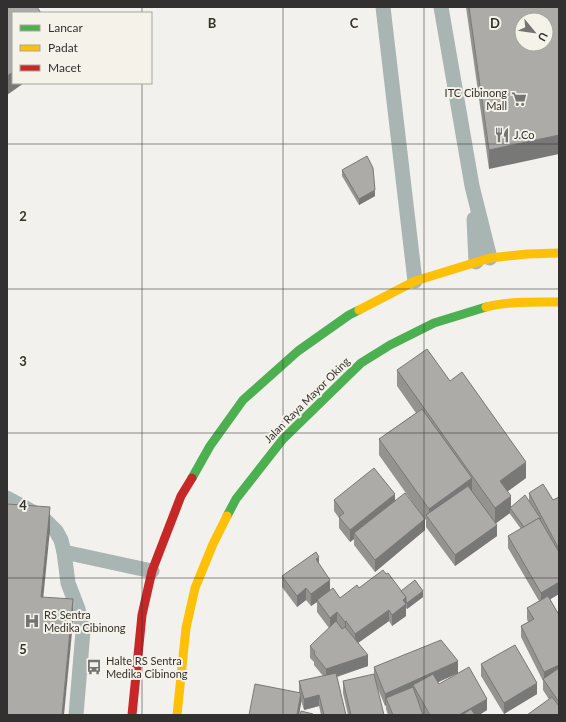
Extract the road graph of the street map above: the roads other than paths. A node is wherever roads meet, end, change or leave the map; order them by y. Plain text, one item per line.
1 (383, 7) edge
2 (441, 7) edge
3 (559, 253) edge
4 (483, 260) junction
5 (415, 281) junction
6 (559, 302) edge
7 (7, 498) edge
8 (64, 552) junction
9 (152, 572) junction
10 (76, 715) edge
11 (132, 715) edge
12 (177, 715) edge

1 - 5 lane
2 - 4 lane
3 - 4 main road
4 - 5 main road
5 - 9 main road
6 - 12 main road, Jalan Raya Mayor Oking
7 - 8 lane
8 - 9 lane
8 - 10 lane
9 - 11 main road

